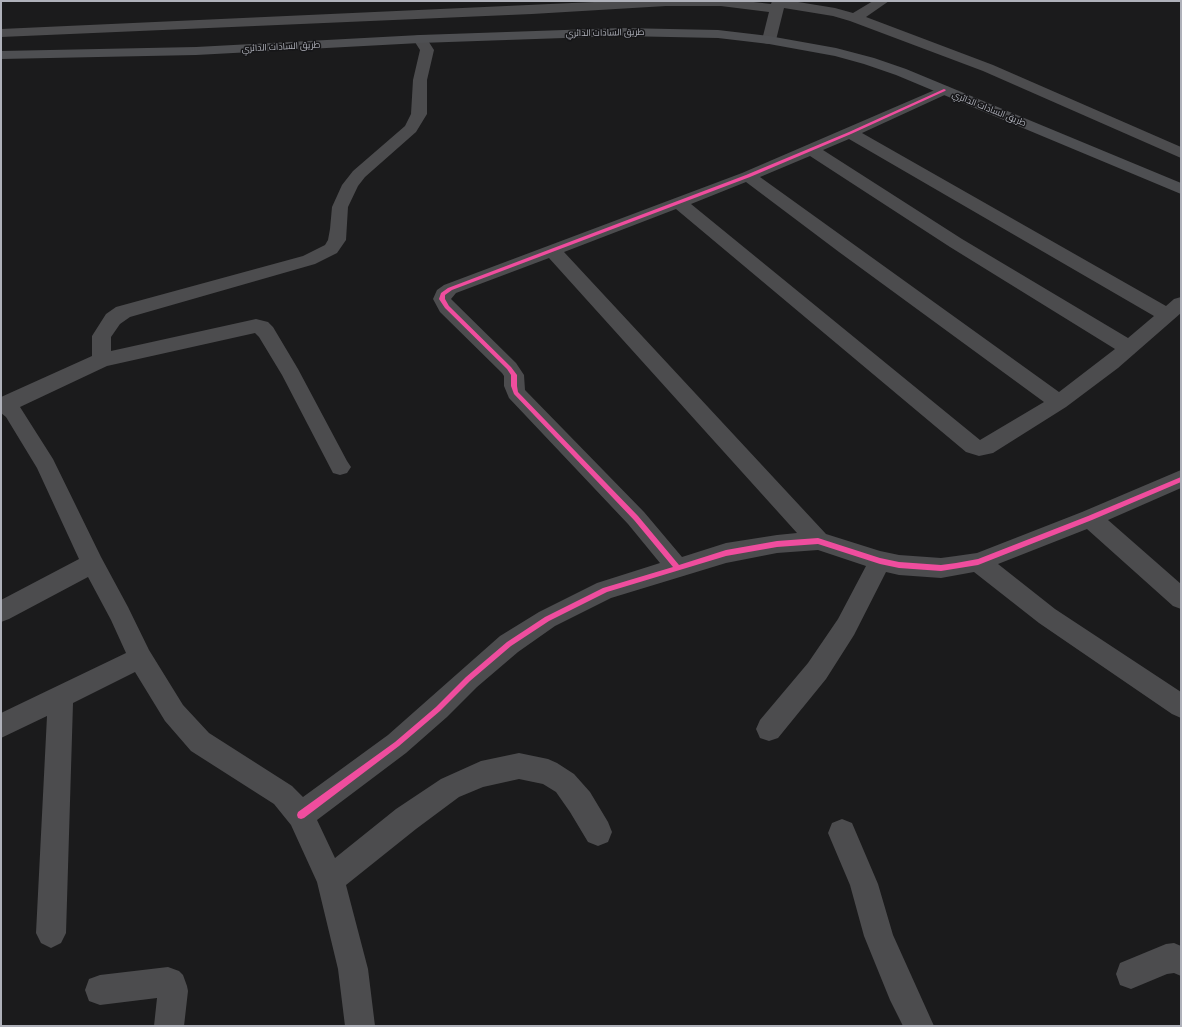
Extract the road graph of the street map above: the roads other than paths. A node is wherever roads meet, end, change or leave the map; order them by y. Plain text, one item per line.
1 (845, 1) edge
2 (882, 1) edge
3 (778, 4) edge
4 (826, 11) junction
5 (855, 18) junction
6 (1, 32) edge
7 (420, 39) junction
8 (769, 40) junction
9 (1, 55) edge
10 (944, 90) junction
11 (850, 133) junction
12 (812, 150) junction
13 (1181, 153) edge
14 (748, 176) junction
15 (1181, 189) edge
16 (678, 202) junction
17 (553, 251) junction
18 (1175, 309) edge
19 (1129, 348) junction
20 (102, 360) junction
21 (1059, 402) junction
22 (3, 405) edge
23 (340, 466) dead end
24 (1181, 479) edge
25 (1090, 518) junction
26 (818, 541) junction
27 (880, 561) junction
28 (978, 562) junction
29 (92, 563) junction
30 (677, 568) junction
31 (1181, 599) edge
32 (1, 612) edge
33 (140, 658) junction
34 (61, 697) junction
35 (1181, 706) edge
36 (1, 726) edge
37 (769, 729) dead end
38 (301, 815) junction
39 (598, 832) dead end
40 (842, 833) dead end
41 (331, 880) junction
42 (51, 933) dead end
43 (1181, 961) edge
44 (1130, 974) dead end
45 (100, 990) dead end
46 (169, 1026) edge
47 (360, 1026) edge
48 (919, 1026) edge

1 - 4 street
2 - 5 street
3 - 4 street
3 - 6 street
3 - 8 street
4 - 5 street
5 - 13 street
7 - 8 main road, طريق السادات الدائري
7 - 9 main road, طريق السادات الدائري
7 - 20 street
8 - 10 main road, طريق السادات الدائري
10 - 11 street
10 - 15 main road, طريق السادات الدائري
11 - 12 street
11 - 18 street
12 - 14 street
12 - 19 street
14 - 16 street
14 - 21 street
16 - 17 street
16 - 21 street
17 - 26 street
17 - 30 street
18 - 19 street
19 - 21 street
20 - 22 street
20 - 23 street
22 - 29 street
24 - 25 street
25 - 28 street
25 - 31 street
26 - 27 street
26 - 30 street
27 - 28 street
27 - 37 street
28 - 35 street
29 - 32 street
29 - 33 street
30 - 38 street
33 - 34 street
33 - 38 street
34 - 36 street
34 - 42 street
38 - 41 street
39 - 41 street
40 - 48 street
41 - 47 street
43 - 44 street
45 - 46 street

